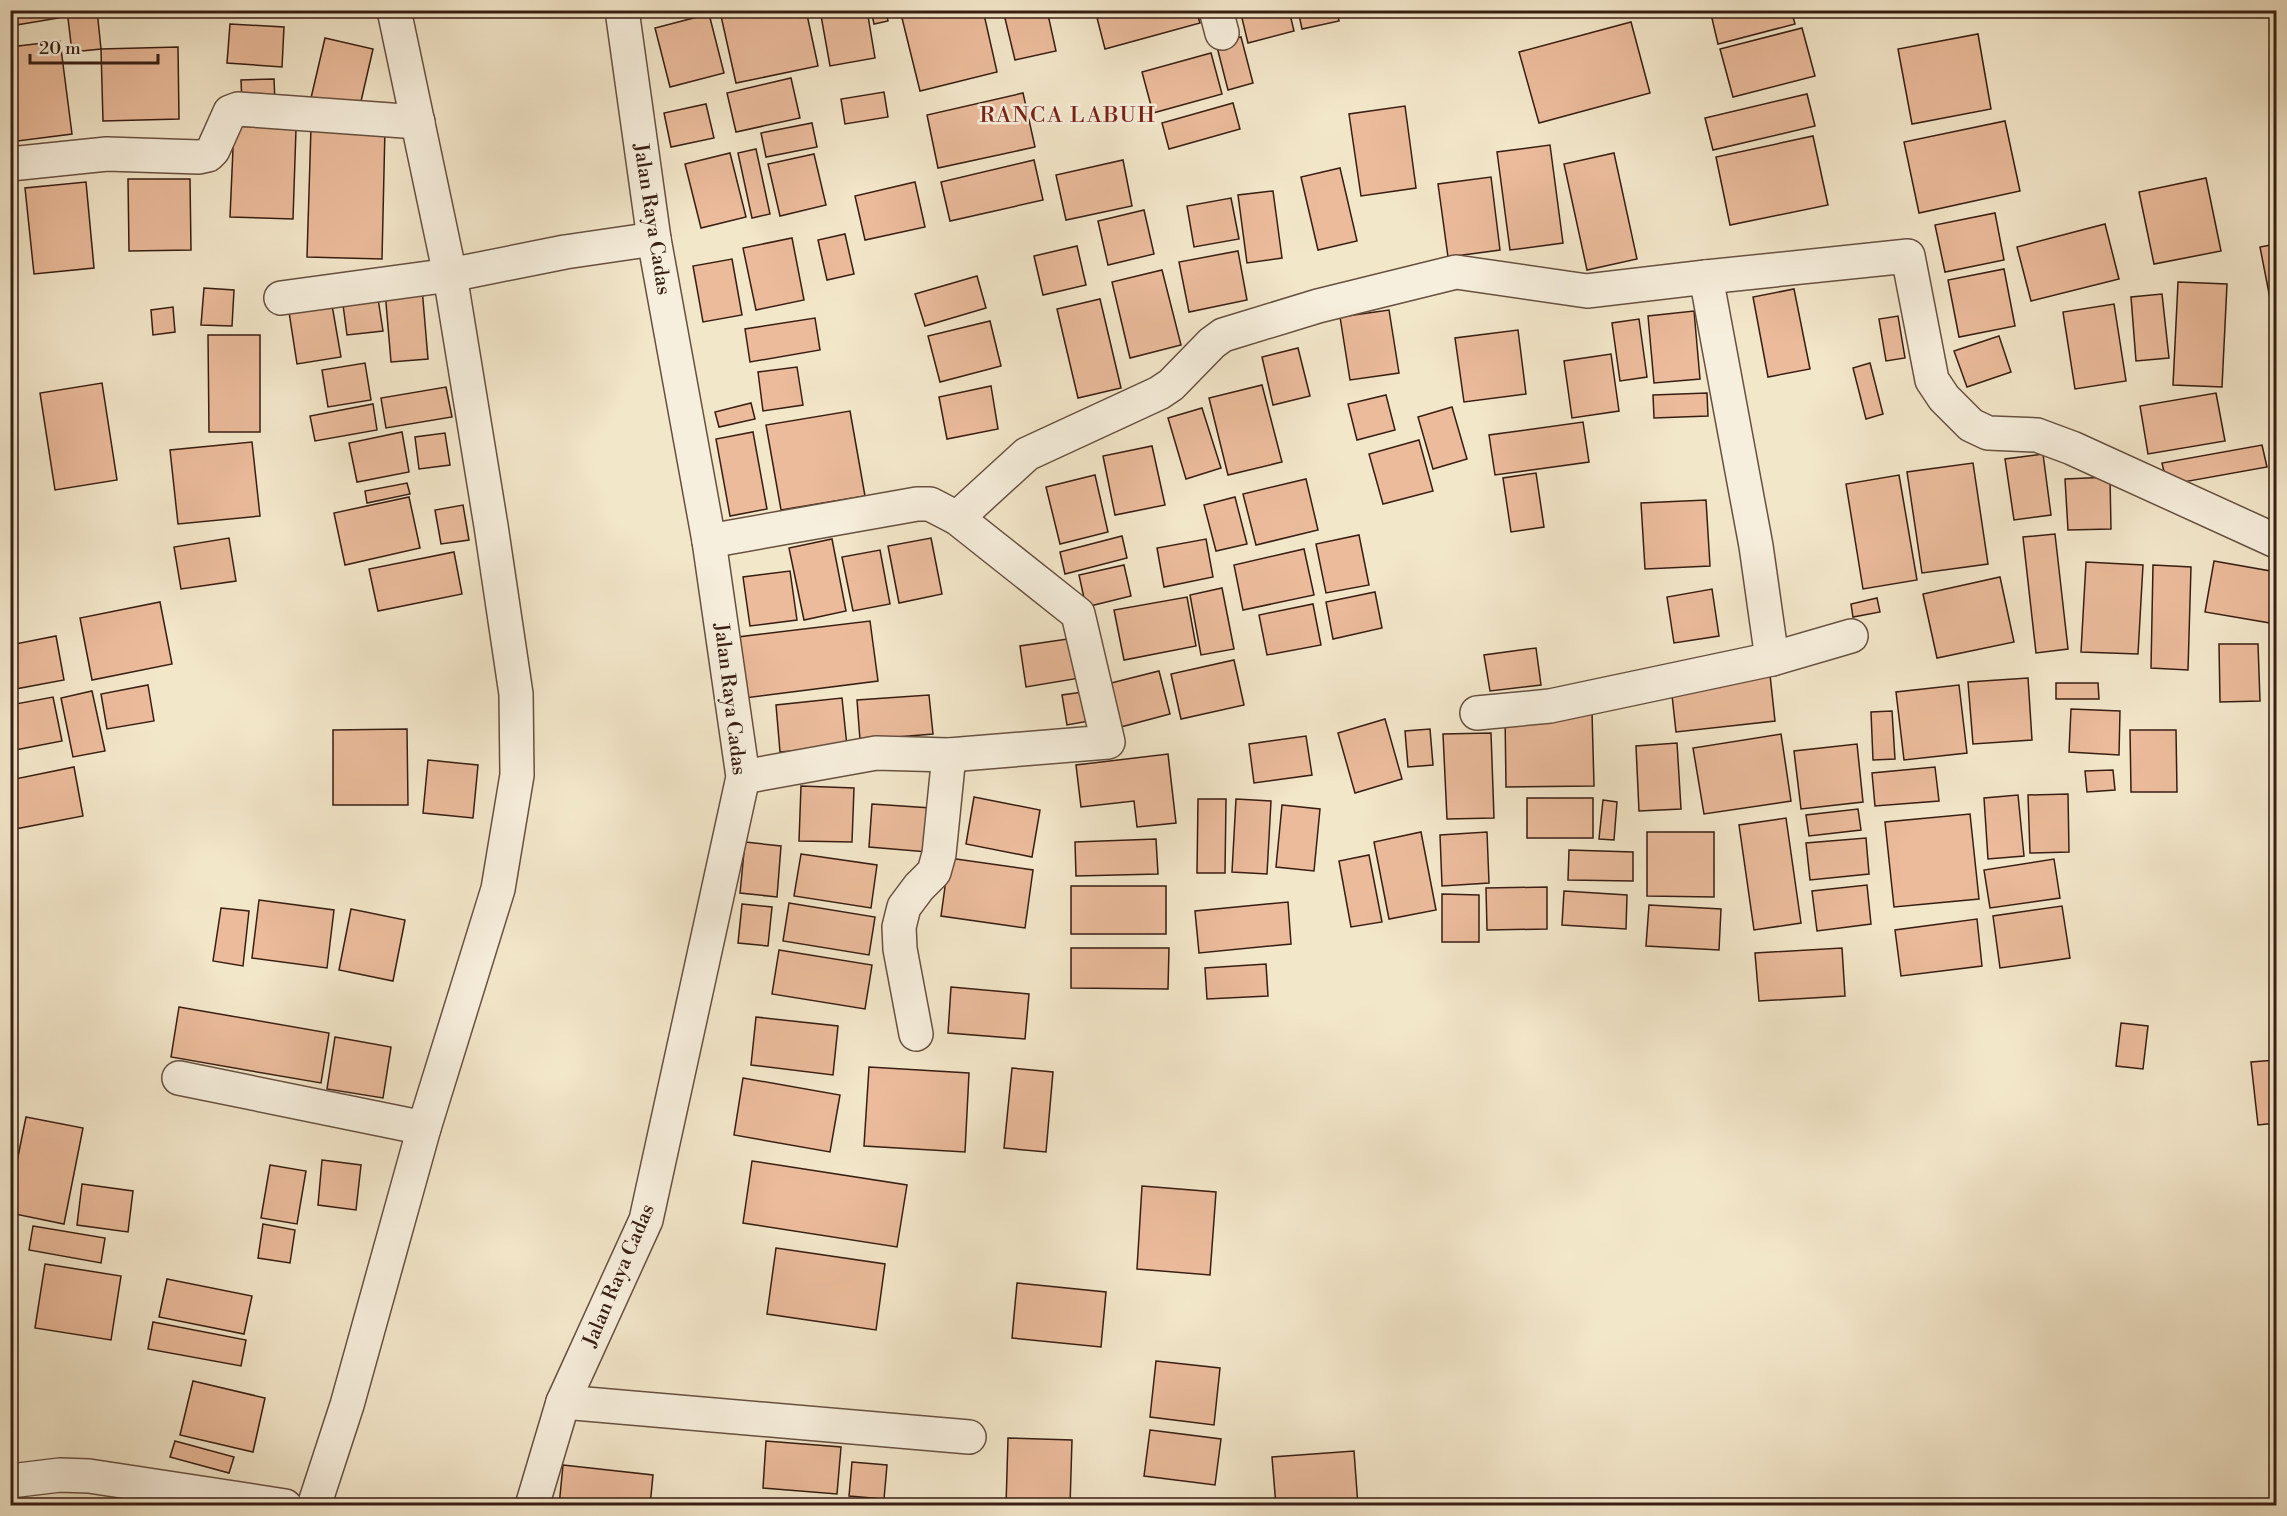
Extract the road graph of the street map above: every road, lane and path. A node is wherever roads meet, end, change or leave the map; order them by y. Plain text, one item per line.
1 (394, 10) edge
2 (622, 10) edge
3 (418, 122) junction
4 (10, 164) edge
5 (654, 239) junction
6 (450, 275) junction
7 (1706, 277) junction
8 (281, 298) dead end
9 (957, 518) junction
10 (2277, 541) edge
11 (709, 542) junction
12 (1851, 636) dead end
13 (1772, 659) junction
14 (1477, 712) dead end
15 (949, 755) junction
16 (743, 777) junction
17 (916, 1034) dead end
18 (179, 1078) dead end
19 (424, 1128) junction
20 (563, 1402) junction
21 (969, 1437) dead end
22 (10, 1481) edge
23 (285, 1506) edge
24 (314, 1506) edge
25 (532, 1506) edge

1 - 3 street
2 - 5 street, Jalan Raya Cadas
3 - 4 street
3 - 6 street
5 - 6 street
5 - 11 street, Jalan Raya Cadas
6 - 8 street
6 - 19 street
7 - 9 street
7 - 10 street
7 - 13 street
9 - 11 street
9 - 15 street
11 - 16 street, Jalan Raya Cadas
12 - 13 street
13 - 14 street
15 - 16 street
15 - 17 street
16 - 20 street, Jalan Raya Cadas
18 - 19 street
19 - 24 street
20 - 21 street
20 - 25 street, Jalan Raya Cadas
22 - 23 street

